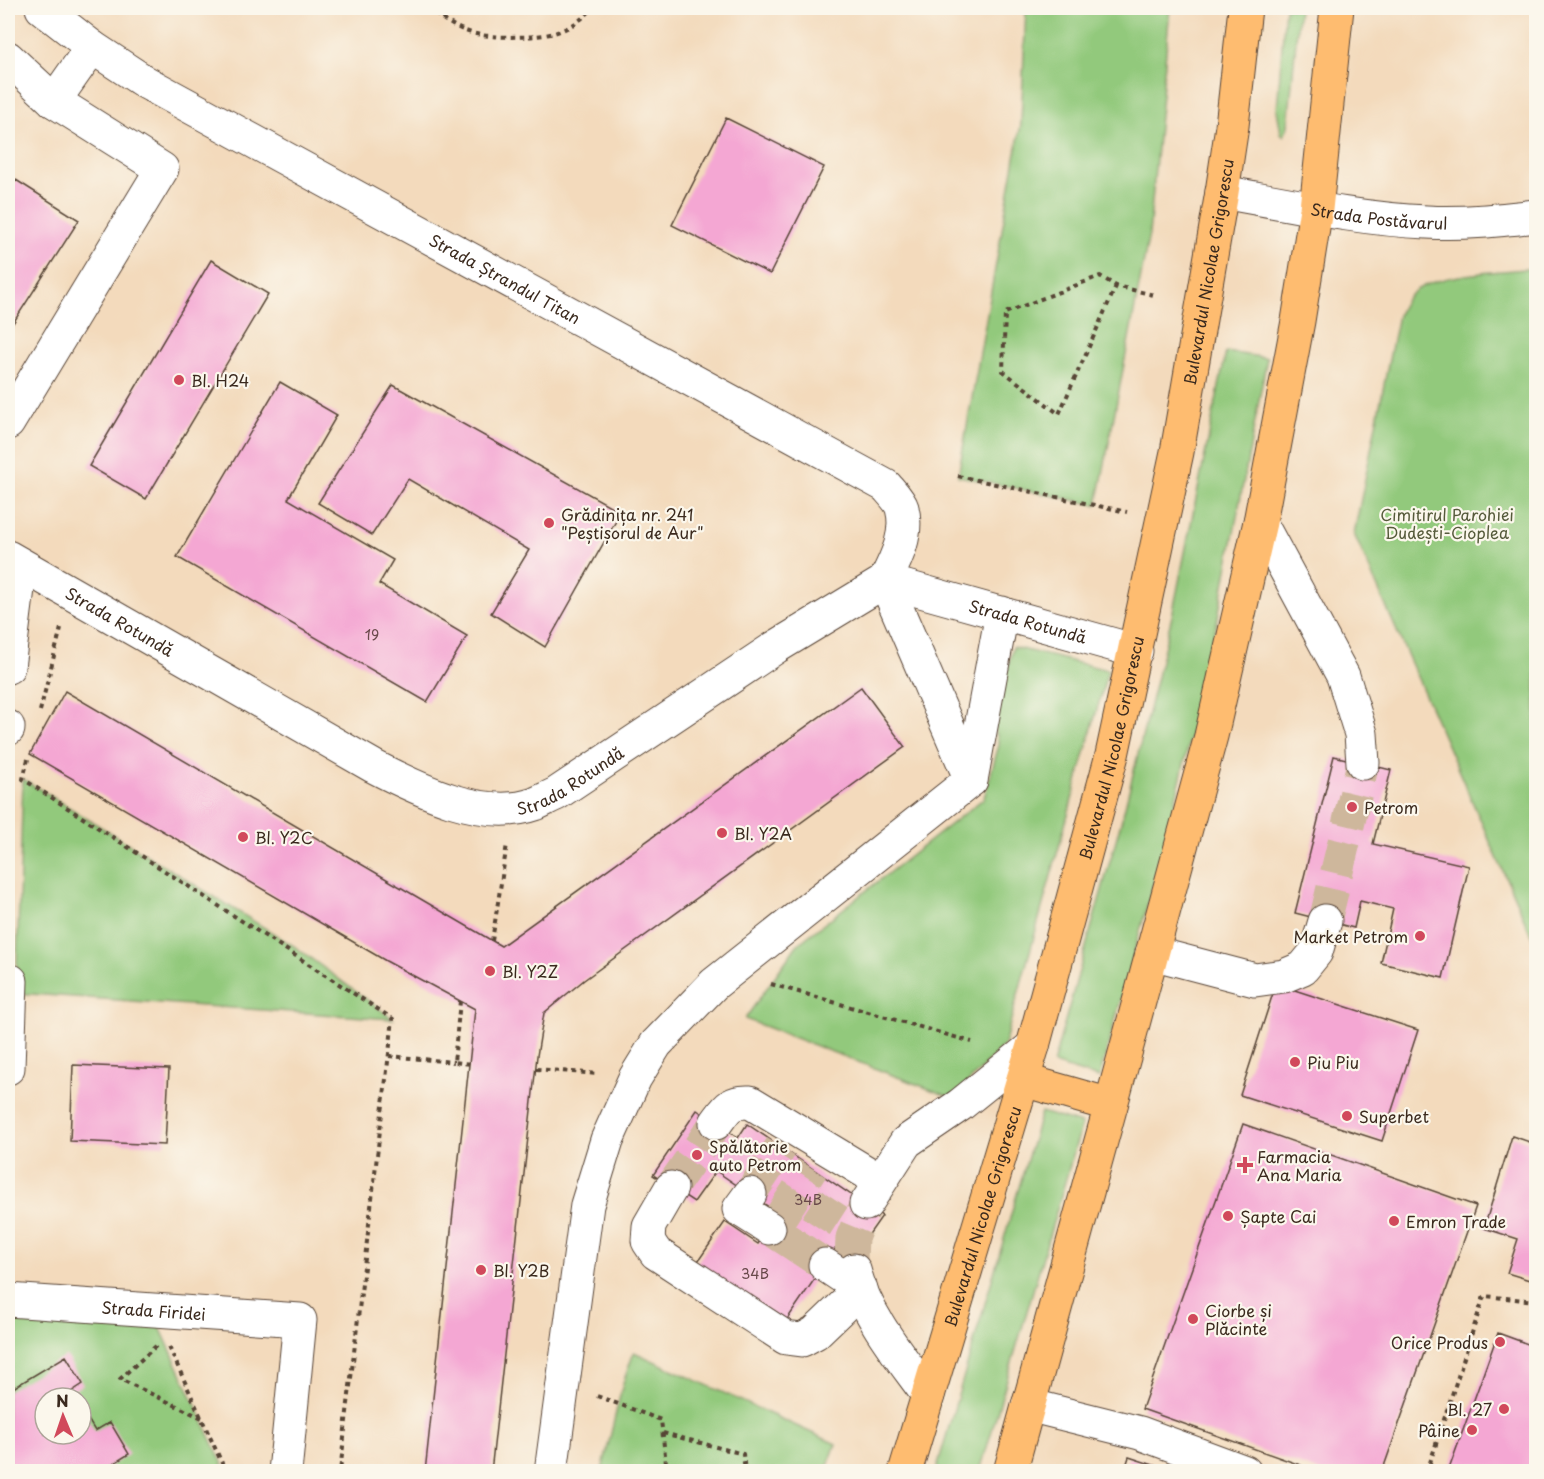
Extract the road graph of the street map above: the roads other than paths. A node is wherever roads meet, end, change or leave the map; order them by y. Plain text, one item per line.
1 (42, 8) edge
2 (1245, 8) edge
3 (1337, 8) edge
4 (92, 47) junction
5 (8, 58) edge
6 (54, 100) junction
7 (1222, 192) junction
8 (1316, 209) junction
9 (1536, 216) edge
10 (8, 423) edge
11 (1260, 522) junction
12 (14, 561) edge
13 (885, 581) junction
14 (1002, 614) junction
15 (1136, 651) junction
16 (8, 667) edge
17 (1363, 763) tunnel mouth
18 (971, 780) junction
19 (1325, 921) tunnel mouth
20 (1152, 953) junction
21 (8, 980) edge
22 (1033, 1046) junction
23 (8, 1068) edge
24 (1023, 1080) junction
25 (1111, 1105) junction
26 (716, 1123) tunnel mouth
27 (671, 1188) tunnel mouth
28 (750, 1194) tunnel mouth
29 (769, 1228) dead end
30 (8, 1300) edge
31 (928, 1395) junction
32 (1028, 1405) junction
33 (285, 1472) edge
34 (551, 1472) edge
35 (905, 1472) edge
36 (1010, 1472) edge
37 (1245, 1472) edge

1 - 4 street, Strada Ștrandul Titan
2 - 7 main road, Bulevardul Nicolae Grigorescu
3 - 8 main road
4 - 6 street
4 - 13 street, Strada Ștrandul Titan
5 - 6 street
6 - 10 street
7 - 8 street, Strada Postăvarul
7 - 15 main road, Bulevardul Nicolae Grigorescu
8 - 9 street, Strada Postăvarul
8 - 11 main road
11 - 17 street
11 - 20 main road
12 - 13 street, Strada Rotundă
12 - 16 street
13 - 14 street, Strada Rotundă
13 - 18 street
14 - 15 street, Strada Rotundă
14 - 18 street
15 - 22 main road, Bulevardul Nicolae Grigorescu
18 - 34 street
19 - 20 street
20 - 25 main road
21 - 23 street
22 - 24 main road, Bulevardul Nicolae Grigorescu
22 - 26 street
24 - 25 main road
24 - 31 main road, Bulevardul Nicolae Grigorescu
25 - 32 main road
27 - 31 street
28 - 29 street
30 - 33 street, Strada Firidei
31 - 35 main road, Bulevardul Nicolae Grigorescu
32 - 36 main road
32 - 37 street

